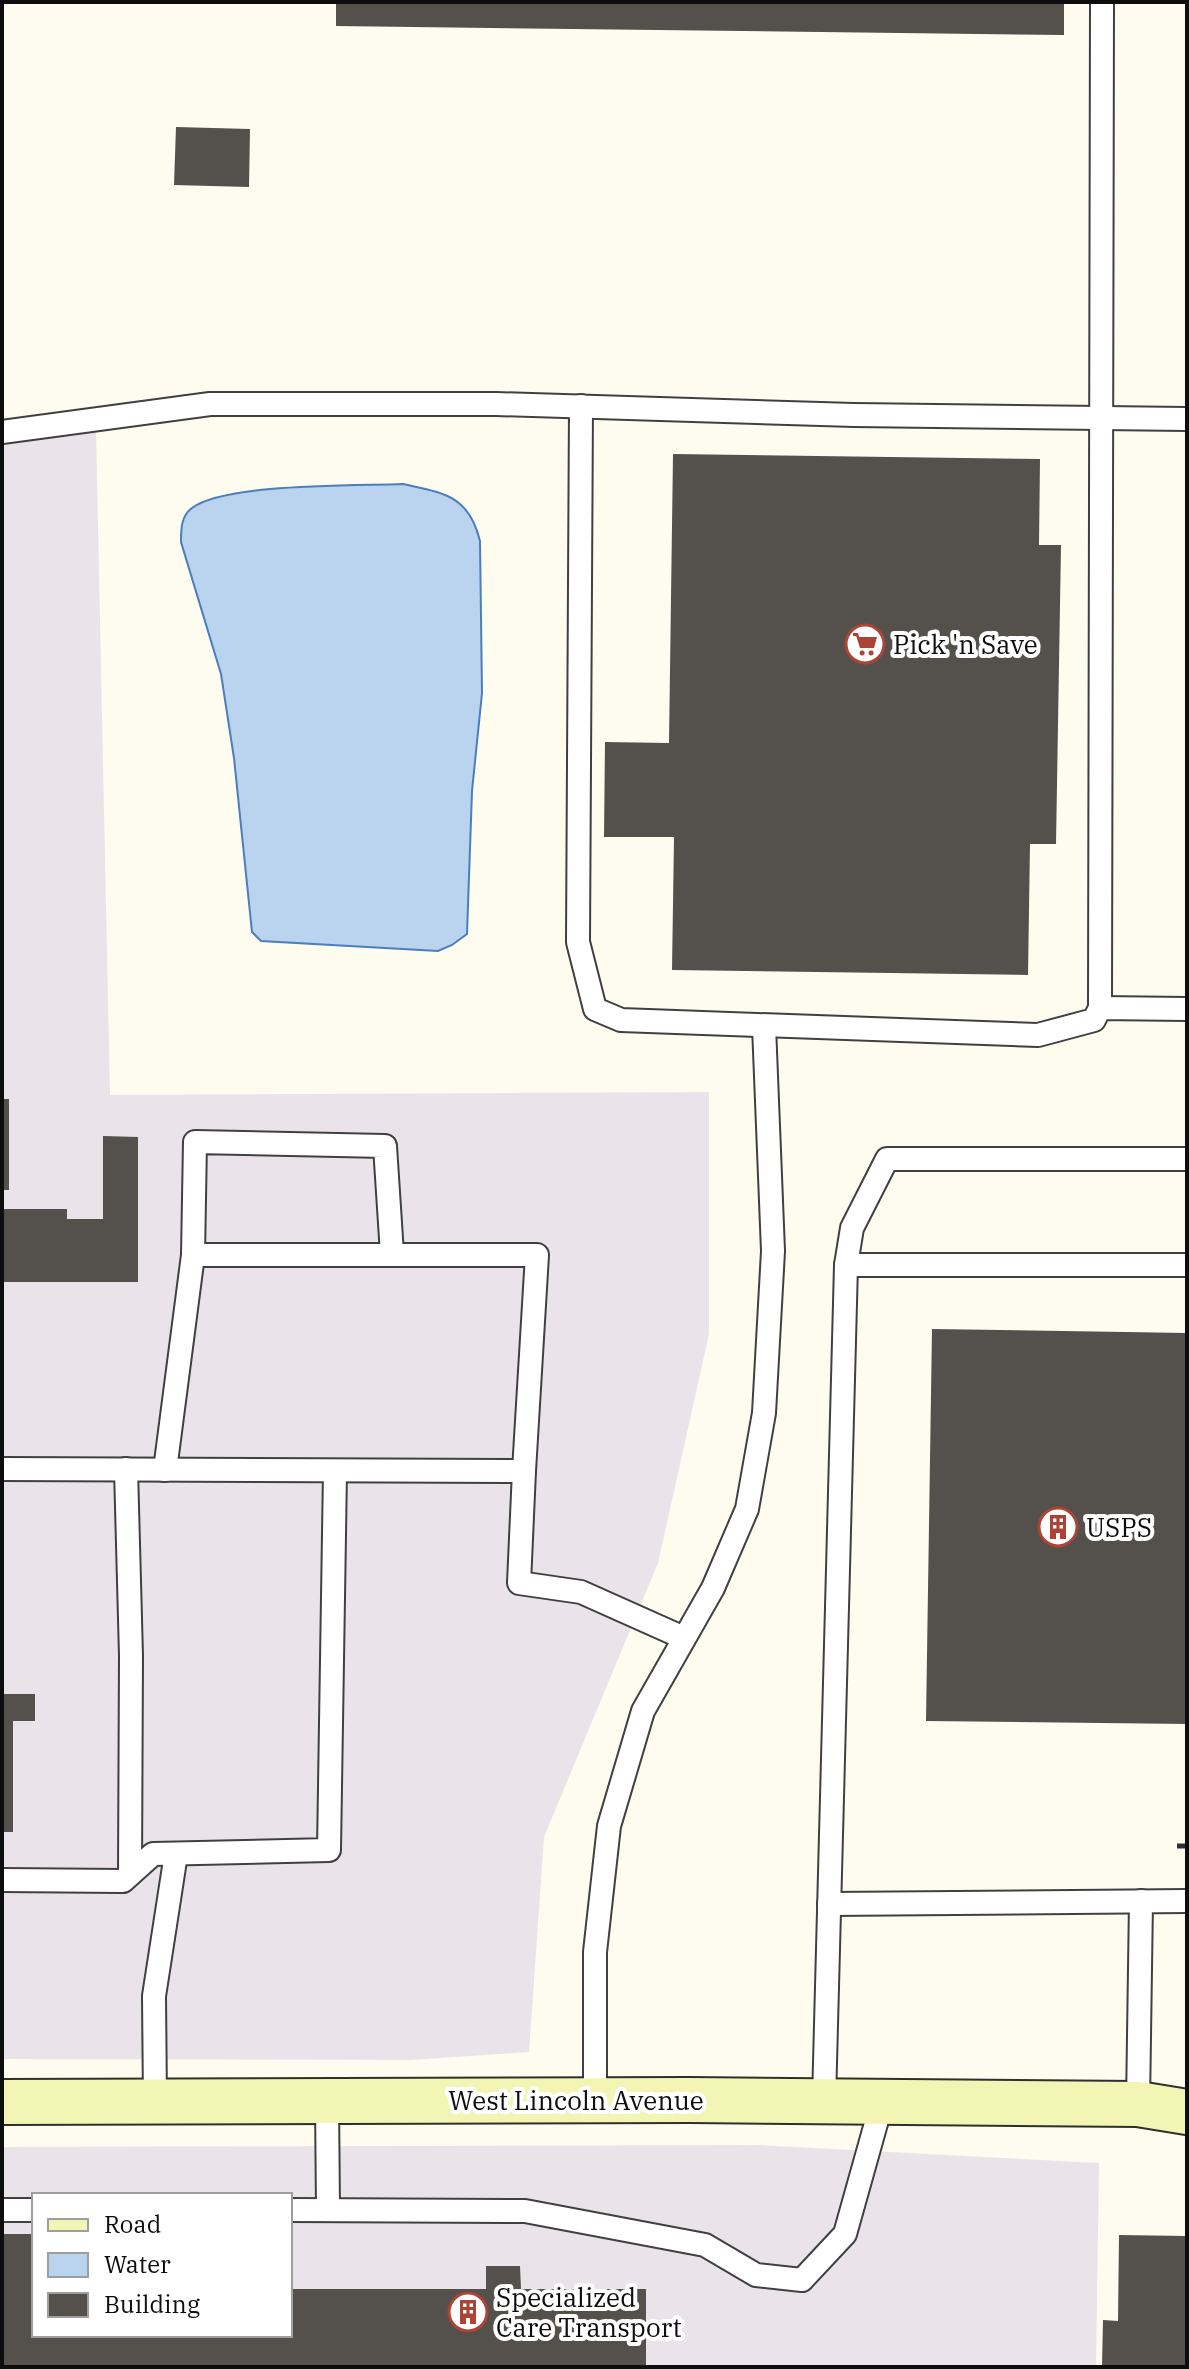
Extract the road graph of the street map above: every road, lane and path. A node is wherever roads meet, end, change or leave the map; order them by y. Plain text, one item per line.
1 (1102, 2) edge
2 (581, 406) junction
3 (1099, 419) junction
4 (1187, 419) edge
5 (2, 432) edge
6 (1100, 1008) junction
7 (1187, 1009) edge
8 (764, 1026) junction
9 (1187, 1159) edge
10 (392, 1254) junction
11 (193, 1255) junction
12 (846, 1265) junction
13 (1187, 1265) edge
14 (2, 1469) edge
15 (126, 1469) junction
16 (165, 1470) junction
17 (335, 1471) junction
18 (524, 1471) junction
19 (684, 1638) junction
20 (1177, 1846) dead end
21 (1187, 1846) edge
22 (176, 1854) junction
23 (130, 1874) junction
24 (2, 1880) edge
25 (1141, 1901) junction
26 (1187, 1901) edge
27 (829, 1904) junction
28 (595, 2100) junction
29 (327, 2101) junction
30 (824, 2101) junction
31 (2, 2102) edge
32 (155, 2102) junction
33 (882, 2102) junction
34 (1166, 2104) edge
35 (2, 2210) edge
36 (32, 2210) edge
37 (292, 2210) edge
38 (328, 2210) junction

1 - 3 lane
2 - 3 lane
2 - 5 lane
2 - 8 lane
3 - 4 lane
3 - 6 lane
6 - 7 lane
6 - 8 lane
8 - 19 lane
9 - 12 lane
10 - 11 lane
10 - 11 lane
10 - 18 lane
11 - 16 lane
12 - 13 lane
12 - 27 lane
14 - 15 lane
15 - 16 lane
15 - 23 lane
16 - 17 lane
17 - 18 lane
17 - 22 lane
18 - 19 lane
19 - 28 lane
20 - 21 path
22 - 23 lane
22 - 32 lane
23 - 24 lane
25 - 26 lane
25 - 27 lane
25 - 34 lane
27 - 30 lane
28 - 29 main road, West Lincoln Avenue
28 - 30 main road, West Lincoln Avenue
29 - 32 main road, West Lincoln Avenue
29 - 38 lane
30 - 33 main road, West Lincoln Avenue
31 - 32 main road, West Lincoln Avenue
33 - 34 main road, West Lincoln Avenue
33 - 38 lane
35 - 36 lane
37 - 38 lane

